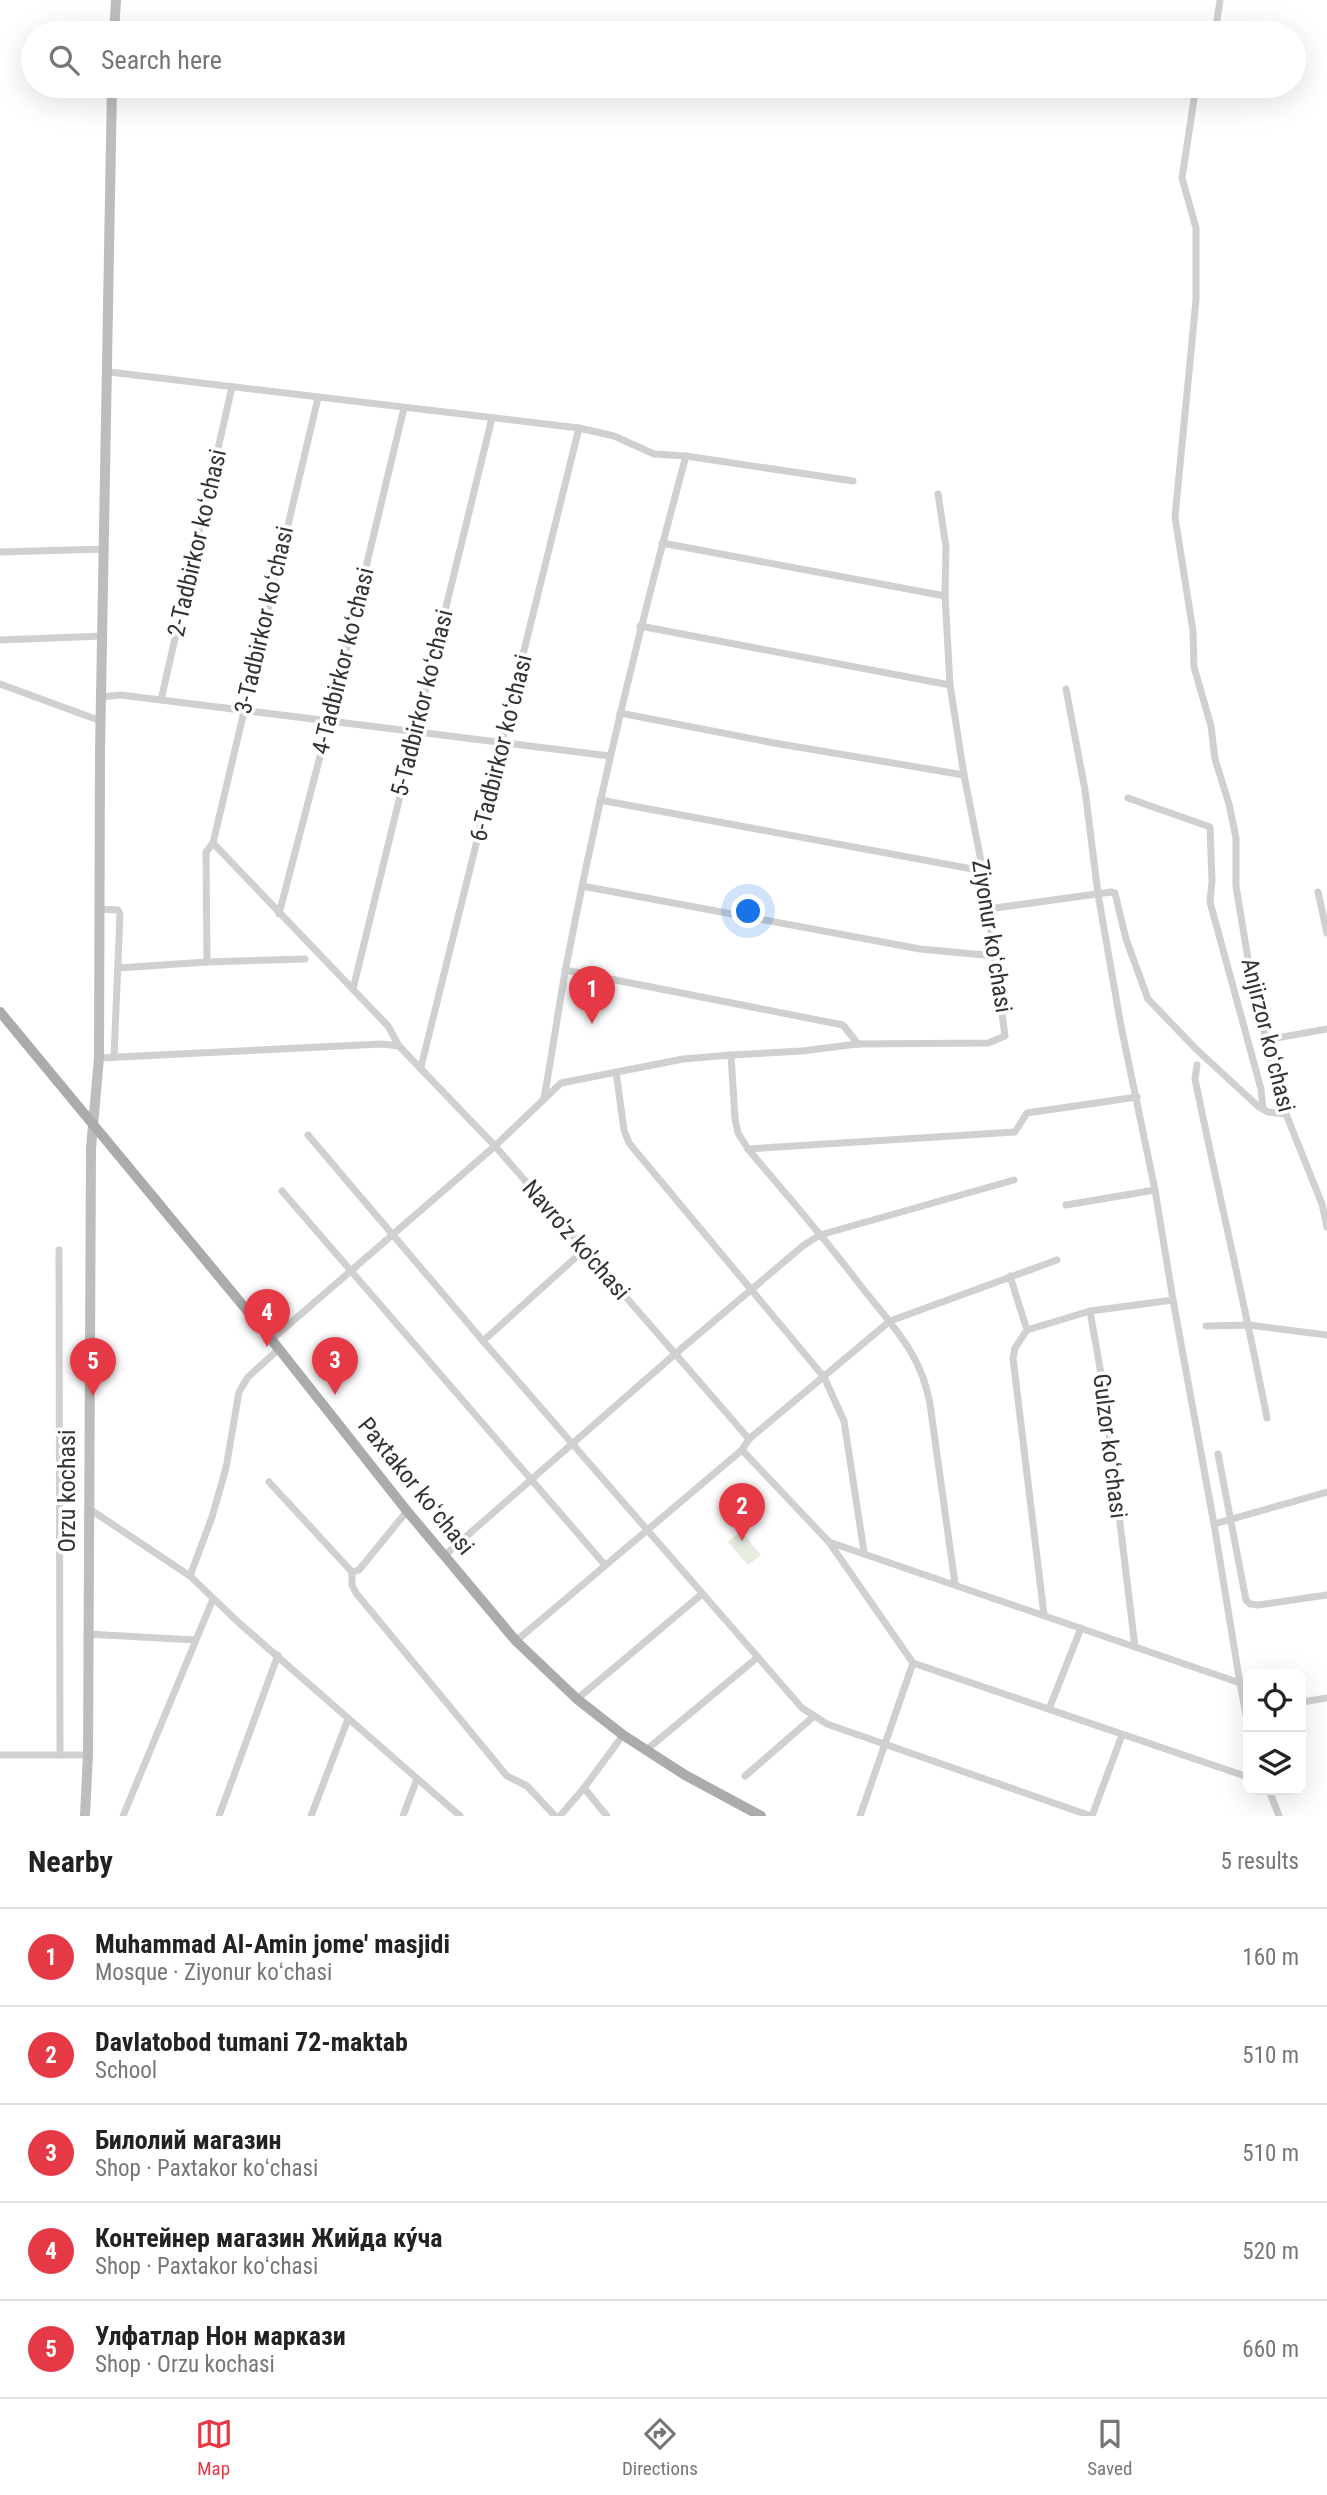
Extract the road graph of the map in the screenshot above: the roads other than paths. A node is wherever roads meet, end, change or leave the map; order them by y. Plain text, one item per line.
1 (116, 0) edge
2 (1220, 0) edge
3 (115, 21) edge
4 (1217, 21) edge
5 (112, 98) edge
6 (1194, 98) edge
7 (108, 372) junction
8 (232, 387) junction
9 (318, 398) junction
10 (404, 408) junction
11 (492, 418) junction
12 (579, 428) junction
13 (686, 456) junction
14 (853, 481) dead end
15 (938, 494) dead end
16 (662, 543) junction
17 (105, 550) junction
18 (0, 552) edge
19 (945, 596) junction
20 (640, 626) junction
21 (103, 636) junction
22 (0, 640) edge
23 (0, 684) edge
24 (950, 685) junction
25 (1066, 690) dead end
26 (102, 697) junction
27 (161, 700) junction
28 (242, 711) junction
29 (620, 713) junction
30 (101, 721) junction
31 (329, 722) junction
32 (415, 733) junction
33 (502, 743) junction
34 (610, 757) junction
35 (964, 775) junction
36 (1128, 798) dead end
37 (600, 800) junction
38 (213, 844) junction
39 (982, 871) junction
40 (582, 886) junction
41 (1318, 892) dead end
42 (1098, 894) junction
43 (104, 909) junction
44 (988, 909) junction
45 (279, 914) junction
46 (1327, 933) edge
47 (995, 956) junction
48 (305, 960) dead end
49 (207, 962) junction
50 (118, 968) junction
51 (565, 970) junction
52 (353, 989) junction
53 (0, 1012) edge
54 (1327, 1029) edge
55 (1266, 1040) junction
56 (858, 1044) junction
57 (399, 1046) junction
58 (731, 1055) junction
59 (114, 1057) junction
60 (99, 1058) junction
61 (1197, 1065) dead end
62 (421, 1067) junction
63 (616, 1072) junction
64 (1137, 1097) junction
65 (544, 1099) junction
66 (1263, 1110) junction
67 (1286, 1114) junction
68 (93, 1124) junction
69 (308, 1135) dead end
70 (495, 1146) junction
71 (748, 1149) junction
72 (1014, 1180) dead end
73 (1155, 1190) junction
74 (282, 1191) dead end
75 (1066, 1205) dead end
76 (1327, 1227) edge
77 (393, 1234) junction
78 (820, 1235) junction
79 (59, 1250) dead end
80 (584, 1250) junction
81 (1057, 1260) dead end
82 (350, 1271) junction
83 (1010, 1276) junction
84 (752, 1288) junction
85 (1173, 1300) junction
86 (1090, 1311) junction
87 (890, 1321) junction
88 (1249, 1325) junction
89 (1206, 1326) dead end
90 (1027, 1329) junction
91 (1327, 1335) edge
92 (483, 1341) junction
93 (275, 1345) junction
94 (675, 1354) junction
95 (824, 1377) junction
96 (1267, 1418) dead end
97 (749, 1439) junction
98 (572, 1442) junction
99 (742, 1450) junction
100 (1218, 1454) dead end
101 (531, 1480) junction
102 (269, 1482) dead end
103 (1327, 1492) edge
104 (88, 1507) junction
105 (407, 1511) junction
106 (1231, 1521) junction
107 (1214, 1524) junction
108 (647, 1530) junction
109 (828, 1542) junction
110 (864, 1552) junction
111 (445, 1555) junction
112 (605, 1565) junction
113 (352, 1572) junction
114 (190, 1576) junction
115 (955, 1584) junction
116 (702, 1594) junction
117 (1327, 1595) edge
118 (213, 1598) junction
119 (1044, 1615) junction
120 (1081, 1628) junction
121 (87, 1634) junction
122 (195, 1640) junction
123 (516, 1642) junction
124 (1135, 1647) junction
125 (278, 1655) junction
126 (758, 1657) junction
127 (913, 1663) junction
128 (1240, 1683) junction
129 (1327, 1698) edge
130 (577, 1699) junction
131 (1243, 1699) edge
132 (1306, 1701) edge
133 (1049, 1709) junction
134 (813, 1717) junction
135 (348, 1719) junction
136 (623, 1735) junction
137 (1122, 1735) junction
138 (885, 1744) junction
139 (646, 1751) junction
140 (0, 1755) edge
141 (60, 1755) junction
142 (88, 1755) junction
143 (1243, 1775) edge
144 (745, 1776) dead end
145 (417, 1779) junction
146 (584, 1787) junction
147 (1271, 1795) edge
148 (85, 1816) edge
149 (123, 1816) edge
150 (219, 1816) edge
151 (311, 1816) edge
152 (403, 1816) edge
153 (460, 1816) edge
154 (555, 1816) edge
155 (561, 1816) edge
156 (607, 1816) edge
157 (761, 1816) edge
158 (860, 1816) edge
159 (1092, 1816) edge
160 (1279, 1816) edge

1 - 3 main road
2 - 4 street
5 - 7 main road, Orzu kochasi
6 - 55 street, Anjirzor koʻchasi
7 - 8 street
7 - 17 main road, Orzu kochasi
8 - 9 street
8 - 27 street, 2-Tadbirkor koʻchasi
9 - 10 street
9 - 28 street, 3-Tadbirkor koʻchasi
10 - 11 street
10 - 31 street, 4-Tadbirkor koʻchasi
11 - 12 street
11 - 32 street, 5-Tadbirkor koʻchasi
12 - 13 street
12 - 33 street, 6-Tadbirkor koʻchasi
13 - 14 street
13 - 16 street
15 - 19 street, Ziyonur koʻchasi
16 - 19 street
16 - 20 street
17 - 18 street
17 - 21 main road, Orzu kochasi
19 - 24 street, Ziyonur koʻchasi
20 - 24 street
20 - 29 street
21 - 22 street
21 - 26 main road, Orzu kochasi
23 - 30 street
24 - 35 street, Ziyonur koʻchasi
25 - 42 street
26 - 27 street
26 - 30 main road, Orzu kochasi
27 - 28 street
28 - 31 street
28 - 38 street, 3-Tadbirkor koʻchasi
29 - 34 street
29 - 35 street
30 - 43 main road, Orzu kochasi
31 - 32 street
31 - 45 street, 4-Tadbirkor koʻchasi
32 - 33 street
32 - 52 street, 5-Tadbirkor koʻchasi
33 - 34 street
33 - 62 street, 6-Tadbirkor koʻchasi
34 - 37 street
35 - 39 street, Ziyonur koʻchasi
36 - 66 street
37 - 39 street
37 - 40 street
38 - 45 street, Navro'z ko'chasi
38 - 49 street, 3-Tadbirkor koʻchasi
39 - 44 street, Ziyonur koʻchasi
40 - 47 street
40 - 51 street
41 - 46 street
42 - 44 street
42 - 64 street
42 - 66 street
43 - 50 street
43 - 60 main road, Orzu kochasi
44 - 47 street, Ziyonur koʻchasi
45 - 52 street, Navro'z ko'chasi
47 - 56 street, Ziyonur koʻchasi
48 - 49 street
49 - 50 street
50 - 59 street
51 - 56 street
51 - 65 street
52 - 57 street, Navro'z ko'chasi
53 - 68 main road, Paxtakor koʻchasi
54 - 55 street
55 - 67 street, Anjirzor koʻchasi
56 - 58 street, Ziyonur koʻchasi
57 - 59 street
57 - 62 street, Navro'z ko'chasi
58 - 63 street, Ziyonur koʻchasi
58 - 71 street
59 - 60 street
60 - 68 main road, Orzu kochasi
61 - 88 street
62 - 70 street, Navro'z ko'chasi
63 - 65 street, Ziyonur koʻchasi
63 - 84 street
64 - 71 street
64 - 73 street
65 - 70 street, Ziyonur koʻchasi
66 - 67 street
67 - 76 street, Anjirzor koʻchasi
68 - 93 main road, Paxtakor koʻchasi
68 - 104 main road, Orzu kochasi
69 - 77 street
70 - 77 street, Ziyonur koʻchasi
70 - 80 street, Navro'z ko'chasi
71 - 78 street
72 - 78 street
73 - 75 street
73 - 85 street
74 - 82 street
77 - 82 street, Ziyonur koʻchasi
77 - 92 street
78 - 84 street
78 - 87 street
79 - 141 street
80 - 92 street
80 - 94 street, Navro'z ko'chasi
81 - 83 street
82 - 93 street, Ziyonur koʻchasi
82 - 101 street
83 - 87 street
83 - 90 street
84 - 94 street
84 - 95 street
85 - 86 street
85 - 107 street
86 - 90 street
86 - 124 street, Gulzor koʻchasi
87 - 95 street
87 - 115 street
88 - 89 street
88 - 91 street
88 - 96 street
90 - 119 street
92 - 98 street
93 - 105 main road, Paxtakor koʻchasi
93 - 114 street, Ziyonur koʻchasi
94 - 97 street, Navro'z ko'chasi
94 - 98 street
95 - 97 street
95 - 110 street
97 - 99 street
98 - 101 street
98 - 108 street
99 - 108 street
99 - 109 street
100 - 106 street
101 - 111 street
101 - 112 street
102 - 113 street
103 - 106 street
104 - 114 street
104 - 121 main road, Orzu kochasi
105 - 111 main road, Paxtakor koʻchasi
105 - 113 street
106 - 107 street
106 - 117 street
107 - 128 street
108 - 112 street
108 - 116 street
109 - 110 street
109 - 127 street
110 - 115 street
111 - 123 main road, Paxtakor koʻchasi
112 - 123 street
113 - 154 street
114 - 118 street
115 - 119 street
116 - 126 street
116 - 130 street
118 - 122 street
118 - 125 street
119 - 120 street
120 - 124 street
120 - 133 street
121 - 122 street
121 - 142 main road, Orzu kochasi
122 - 149 street
123 - 130 main road, Paxtakor koʻchasi
124 - 128 street
125 - 135 street
125 - 150 street
126 - 134 street
126 - 139 street
127 - 133 street
127 - 138 street
128 - 131 street
129 - 132 street
130 - 136 main road, Paxtakor koʻchasi
133 - 137 street
134 - 138 street
134 - 144 street
135 - 145 street
135 - 151 street
136 - 139 main road, Paxtakor koʻchasi
136 - 146 street
137 - 143 street
137 - 159 street
138 - 158 street
138 - 159 street
139 - 157 main road, Paxtakor koʻchasi
140 - 141 street
141 - 142 street
142 - 148 main road, Orzu kochasi
145 - 152 street
145 - 153 street
146 - 155 street
146 - 156 street
147 - 160 street

